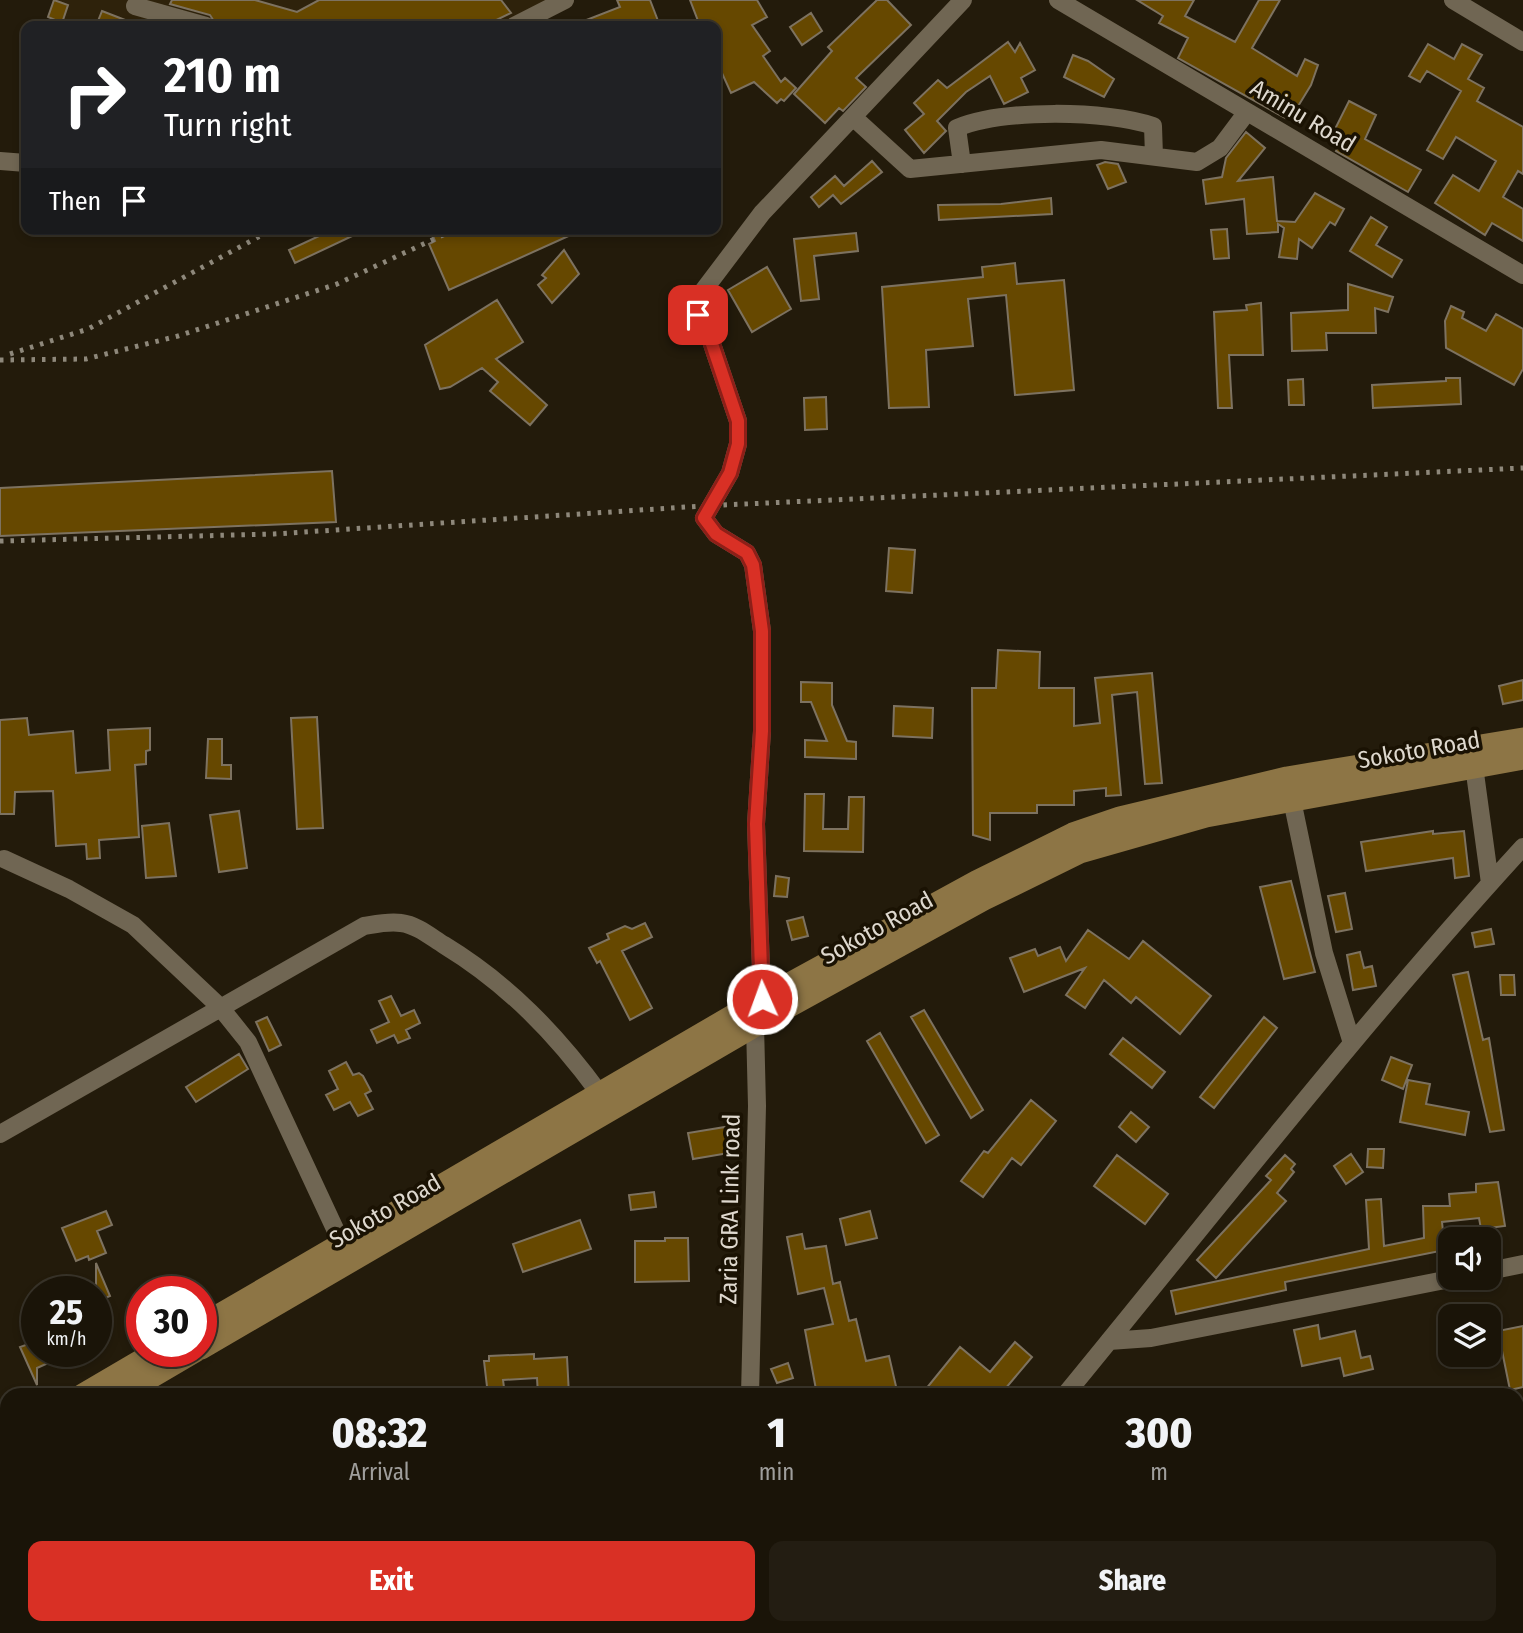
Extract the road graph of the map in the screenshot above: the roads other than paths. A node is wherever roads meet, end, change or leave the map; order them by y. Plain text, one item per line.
1 (565, 0) edge
2 (963, 0) edge
3 (1058, 0) edge
4 (1453, 0) edge
5 (135, 6) dead end
6 (188, 21) edge
7 (524, 21) edge
8 (1520, 34) edge
9 (1247, 112) junction
10 (853, 117) junction
11 (1154, 156) junction
12 (0, 161) edge
13 (21, 163) edge
14 (962, 164) junction
15 (1523, 275) edge
16 (1523, 739) edge
17 (1523, 758) edge
18 (1474, 766) junction
19 (1293, 800) junction
20 (1523, 847) edge
21 (4, 859) dead end
22 (1490, 883) junction
23 (762, 999) junction
24 (220, 1007) junction
25 (754, 1025) junction
26 (1352, 1043) junction
27 (600, 1094) junction
28 (0, 1135) edge
29 (342, 1244) junction
30 (1523, 1264) edge
31 (1501, 1269) edge
32 (1438, 1281) edge
33 (217, 1317) edge
34 (217, 1339) edge
35 (1110, 1341) junction
36 (131, 1367) edge
37 (168, 1367) edge
38 (95, 1388) edge
39 (132, 1388) edge
40 (750, 1388) edge
41 (1071, 1388) edge

1 - 7 street
2 - 10 street
3 - 9 street, Aminu Road
4 - 8 street
5 - 6 street
9 - 11 street
9 - 15 street, Aminu Road
10 - 14 street
10 - 23 street
11 - 14 street
11 - 14 street
12 - 13 street
16 - 23 main road, Sokoto Road
17 - 18 main road, Sokoto Road
18 - 19 main road, Sokoto Road
18 - 22 street
19 - 25 main road, Sokoto Road
19 - 26 street
20 - 22 street
21 - 24 street
22 - 26 street
23 - 27 main road, Sokoto Road
24 - 27 street
24 - 28 street
24 - 29 street
25 - 34 main road, Sokoto Road
25 - 40 street, Zaria GRA Link road
26 - 35 street
27 - 29 main road, Sokoto Road
29 - 33 main road, Sokoto Road
30 - 31 street
32 - 35 street
35 - 41 street
36 - 38 main road
37 - 39 main road

